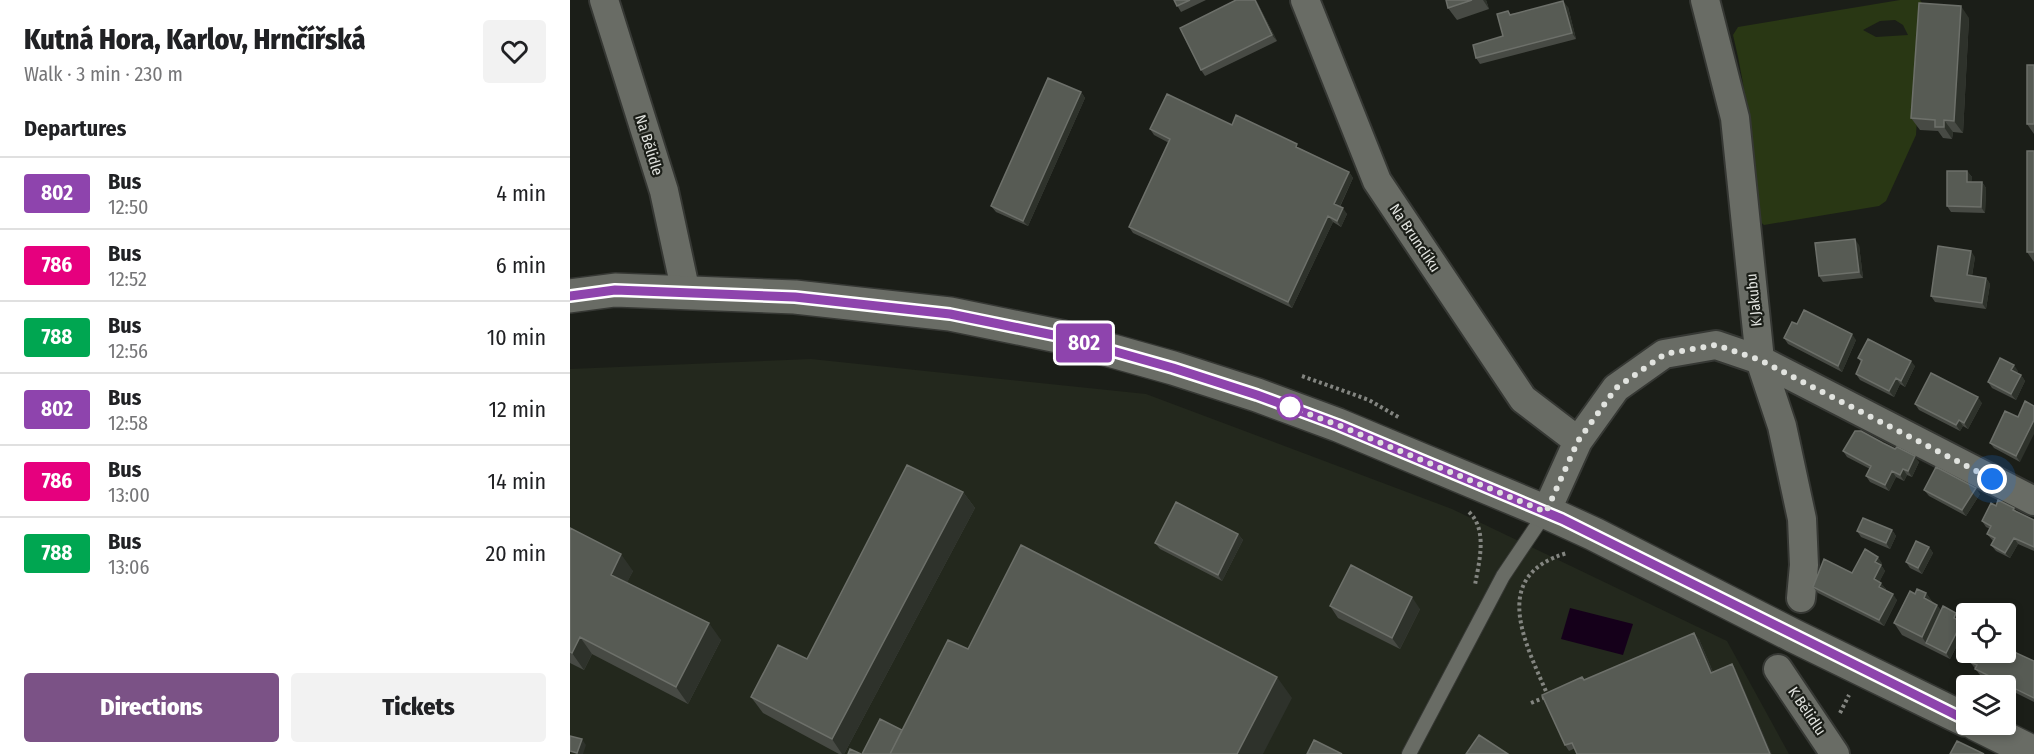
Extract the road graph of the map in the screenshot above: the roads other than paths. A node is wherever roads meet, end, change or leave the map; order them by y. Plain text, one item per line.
1 (604, 0) edge
2 (1305, 0) edge
3 (1706, 0) edge
4 (686, 293) junction
5 (570, 296) edge
6 (1760, 360) junction
7 (1578, 441) junction
8 (2034, 501) edge
9 (1546, 512) junction
10 (1801, 598) dead end
11 (1778, 669) dead end
12 (1956, 715) edge
13 (1998, 735) edge
14 (2034, 753) edge
15 (1409, 754) edge
16 (1835, 754) edge

1 - 4 street, Na Bělidle
2 - 7 street, Na Brunclíku
3 - 6 street, K Jakubu
4 - 5 main road
4 - 9 main road
6 - 7 street
6 - 8 street
6 - 10 street, K Jakubu
7 - 9 street
9 - 12 main road
9 - 15 lane
11 - 16 street, K Bělidlu
13 - 14 main road

